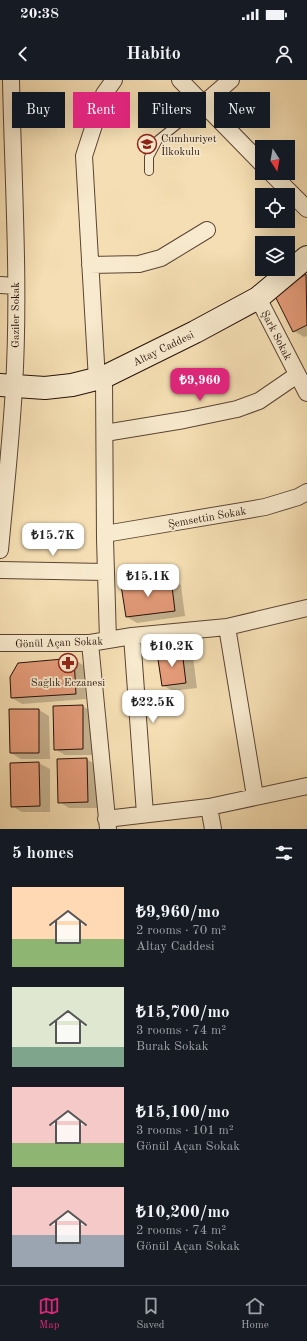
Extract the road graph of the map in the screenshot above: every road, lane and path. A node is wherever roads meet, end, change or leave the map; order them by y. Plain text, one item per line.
1 (11, 80) edge
2 (114, 80) edge
3 (180, 80) edge
4 (231, 80) edge
5 (192, 92) edge
6 (206, 101) edge
7 (206, 107) edge
8 (173, 128) edge
9 (255, 157) edge
10 (149, 171) dead end
11 (278, 180) edge
12 (307, 209) edge
13 (207, 230) dead end
14 (307, 257) edge
15 (90, 265) junction
16 (0, 285) edge
17 (16, 286) junction
18 (258, 298) junction
19 (297, 375) junction
20 (100, 378) junction
21 (7, 386) edge
22 (307, 393) edge
23 (105, 433) junction
24 (3, 481) edge
25 (307, 492) edge
26 (105, 534) junction
27 (0, 550) edge
28 (0, 570) edge
29 (106, 572) junction
30 (307, 608) edge
31 (227, 627) junction
32 (132, 636) junction
33 (108, 640) junction
34 (0, 643) edge
35 (90, 643) junction
36 (307, 786) edge
37 (255, 796) junction
38 (209, 807) junction
39 (146, 814) junction
40 (107, 824) edge
41 (213, 829) edge

1 - 17 street, Gaziler Sokak
2 - 15 street
3 - 5 street
4 - 6 street
7 - 9 street
8 - 10 lane
11 - 12 street
13 - 15 street
14 - 18 main road, Altay Caddesi
15 - 20 street
16 - 17 street
17 - 21 street, Gaziler Sokak
18 - 19 street, Şark Sokak
18 - 20 main road, Altay Caddesi
19 - 22 street, Şark Sokak
19 - 23 street
20 - 21 main road, Altay Caddesi
20 - 23 street
21 - 24 street, Gaziler Sokak
23 - 26 street
24 - 27 street, Gaziler Sokak
25 - 26 street, Şemsettin Sokak
26 - 29 street
28 - 29 street
29 - 33 street
30 - 31 street, Gönül Açan Sokak
31 - 32 street, Gönül Açan Sokak
31 - 37 street
32 - 33 street, Gönül Açan Sokak
32 - 39 street
33 - 35 street, Gönül Açan Sokak
34 - 35 street, Gönül Açan Sokak
35 - 40 street
36 - 37 street
37 - 38 street
38 - 39 street
38 - 41 street
39 - 40 street

